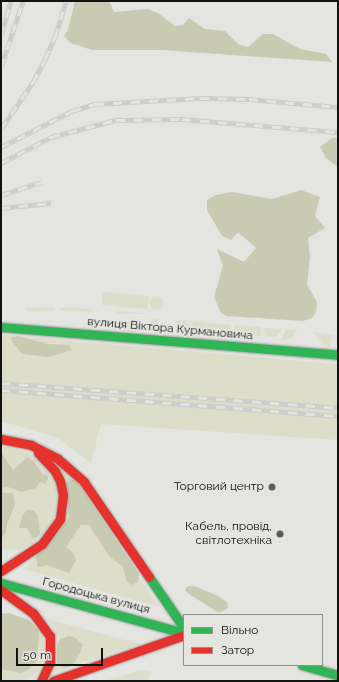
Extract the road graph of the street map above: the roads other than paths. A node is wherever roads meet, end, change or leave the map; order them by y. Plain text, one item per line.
1 (1, 327) edge
2 (338, 355) edge
3 (1, 439) edge
4 (31, 446) junction
5 (1, 571) edge
6 (1, 583) edge
7 (1, 590) edge
8 (183, 627) edge
9 (183, 634) edge
10 (183, 634) edge
11 (306, 666) edge
12 (338, 675) edge
13 (41, 681) edge
14 (53, 681) edge

1 - 2 main road, вулиця Віктора Курмановича
3 - 4 main road
4 - 5 main road
4 - 8 main road
6 - 9 main road, Городоцька вулиця
7 - 13 main road
10 - 14 main road
11 - 12 main road

